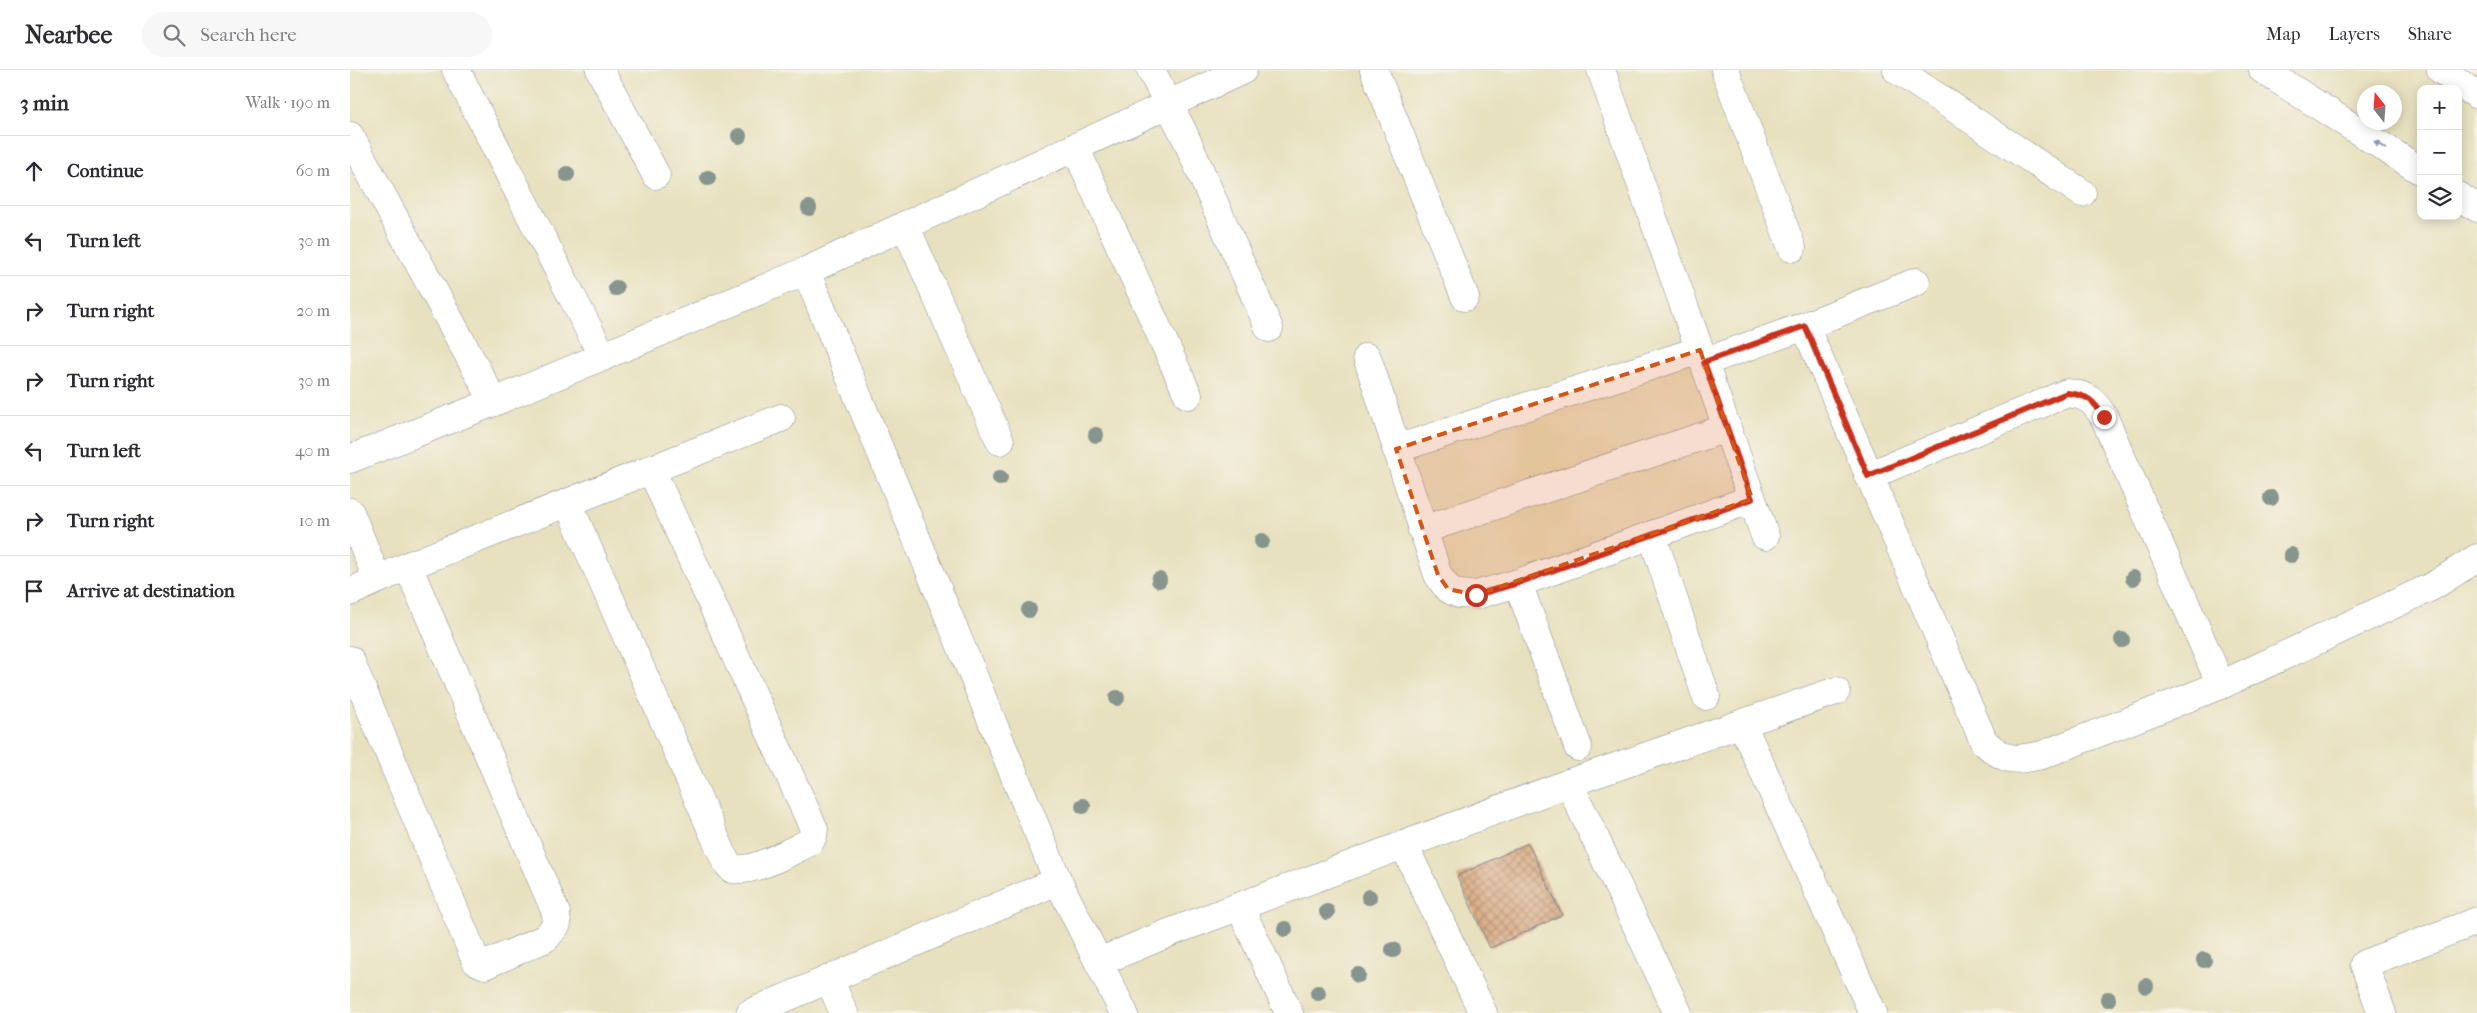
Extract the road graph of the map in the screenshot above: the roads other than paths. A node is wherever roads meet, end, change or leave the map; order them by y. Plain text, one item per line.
1 (456, 70) edge
2 (600, 70) edge
3 (1151, 70) edge
4 (1243, 70) edge
5 (1374, 70) edge
6 (1601, 70) edge
7 (1725, 70) edge
8 (1897, 70) edge
9 (2263, 70) edge
10 (2441, 70) edge
11 (2477, 94) edge
12 (1169, 104) junction
13 (350, 136) edge
14 (1076, 147) junction
15 (2417, 168) edge
16 (656, 175) dead end
17 (2082, 193) dead end
18 (2462, 199) edge
19 (2477, 208) edge
20 (904, 225) junction
21 (1792, 248) dead end
22 (806, 271) junction
23 (1916, 282) dead end
24 (1465, 297) dead end
25 (1805, 326) junction
26 (1269, 328) dead end
27 (1367, 356) dead end
28 (1702, 356) junction
29 (603, 357) junction
30 (1188, 395) dead end
31 (494, 402) junction
32 (781, 418) dead end
33 (1727, 428) junction
34 (1000, 441) dead end
35 (1396, 449) junction
36 (350, 459) edge
37 (651, 469) junction
38 (1868, 476) junction
39 (1752, 499) junction
40 (568, 503) junction
41 (350, 512) edge
42 (1422, 530) junction
43 (1652, 535) junction
44 (1766, 536) dead end
45 (2477, 558) edge
46 (408, 566) junction
47 (377, 579) junction
48 (1518, 583) junction
49 (350, 592) edge
50 (350, 660) edge
51 (2221, 685) junction
52 (1836, 691) dead end
53 (1706, 696) dead end
54 (1742, 724) junction
55 (1578, 747) dead end
56 (1569, 783) junction
57 (1404, 845) junction
58 (1058, 881) junction
59 (1240, 907) junction
60 (2477, 920) edge
61 (1099, 962) junction
62 (829, 979) junction
63 (750, 1013) edge
64 (844, 1013) edge
65 (1124, 1013) edge
66 (1289, 1013) edge
67 (1483, 1013) edge
68 (1678, 1013) edge
69 (1873, 1013) edge
70 (2382, 1013) edge

1 - 29 street
2 - 16 street
3 - 12 street
4 - 12 street
5 - 24 street
6 - 28 street
7 - 21 street
8 - 17 street
15 -> 9 street
10 - 11 street
12 - 14 street
12 - 26 street
13 - 31 street
14 - 20 street
14 - 30 street
18 - 19 street
20 - 22 street
20 - 34 street
22 - 29 street
22 - 58 street
23 - 25 street
25 - 28 street
25 - 38 street
27 - 35 street
28 - 33 street
28 - 35 street
29 - 31 street
31 - 36 street
32 - 37 street
33 - 39 street
33 - 42 street
35 - 42 street
37 - 40 street
37 - 40 street
38 - 51 street
38 - 51 street
39 - 43 street
39 - 44 street
40 - 46 street
41 - 47 street
42 - 48 street
43 - 48 street
43 - 53 street
45 - 51 street
46 - 47 street
46 - 50 street
47 - 49 street
48 - 55 street
52 - 54 street
54 - 56 street
54 - 69 street
56 - 57 street
56 - 68 street
57 - 59 street
57 - 67 street
58 - 61 street
58 - 62 street
59 - 61 street
59 - 66 street
60 - 70 street
61 - 65 street
62 - 63 street
62 - 64 street

